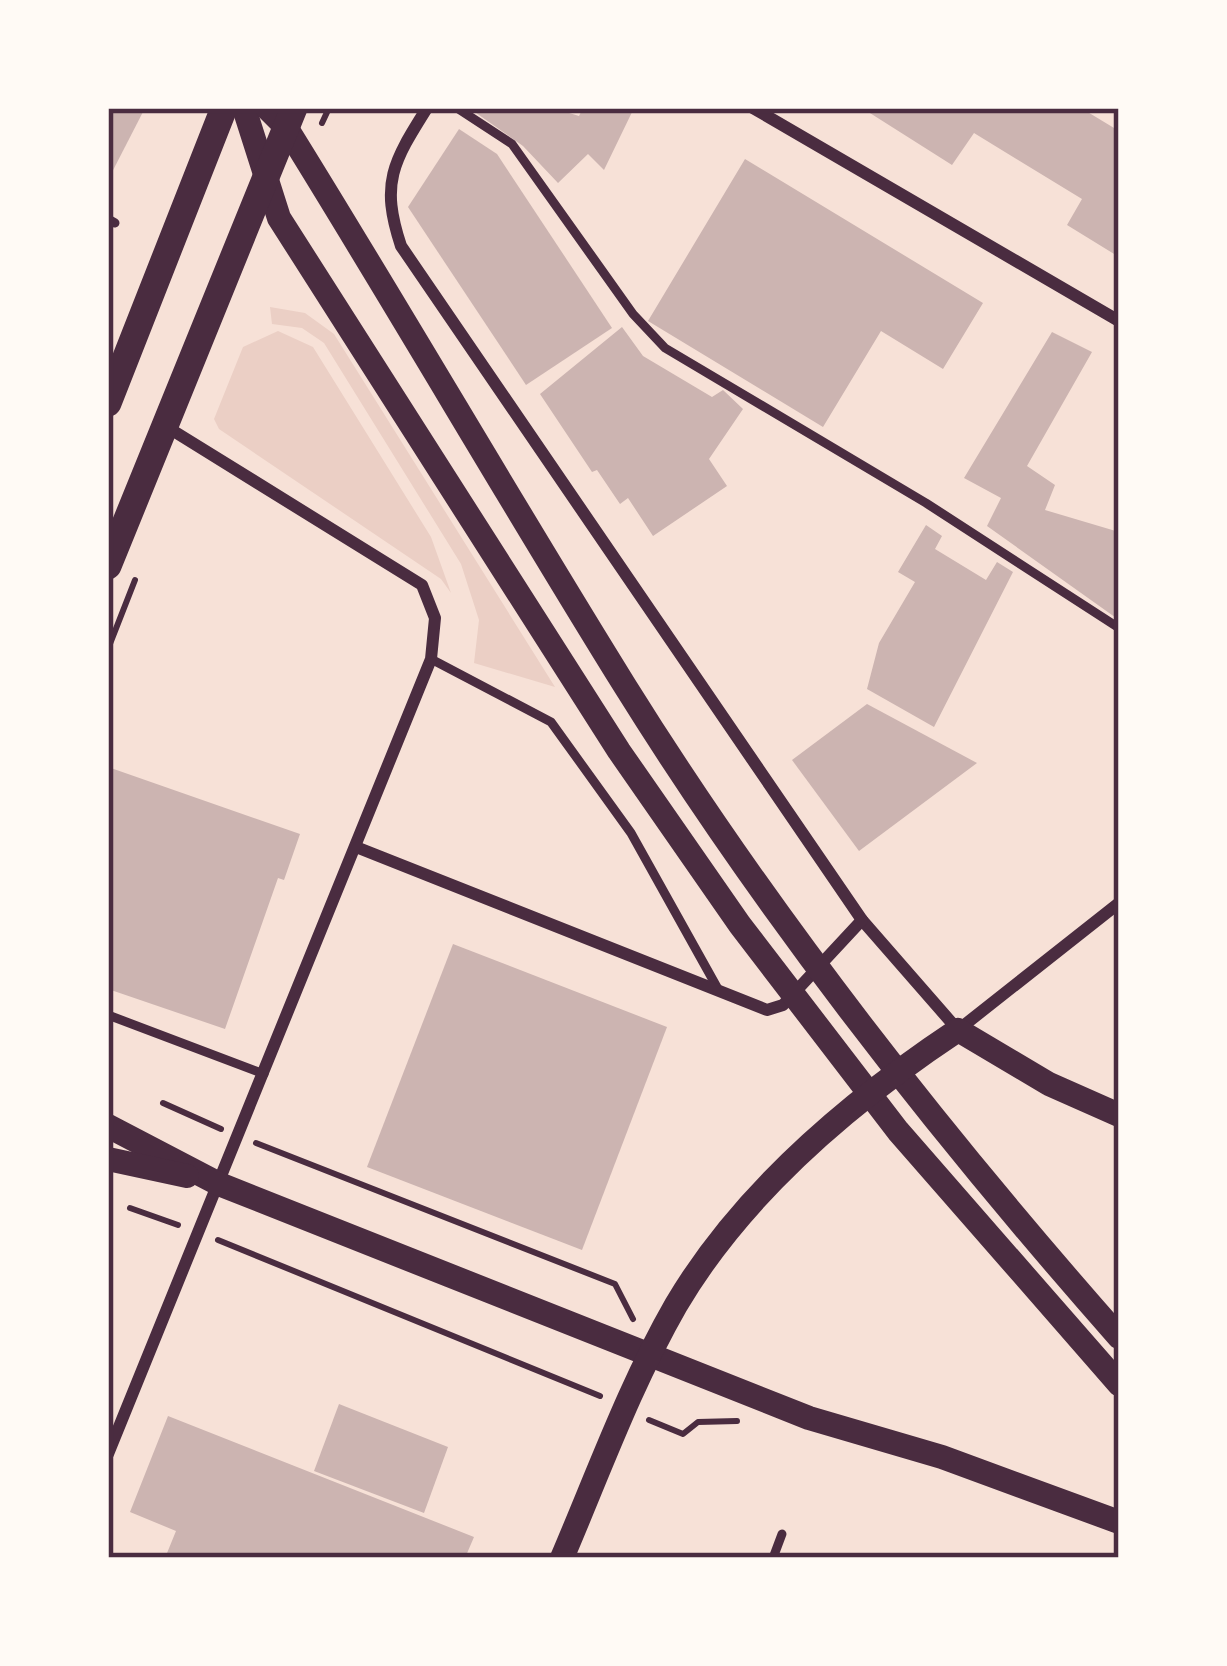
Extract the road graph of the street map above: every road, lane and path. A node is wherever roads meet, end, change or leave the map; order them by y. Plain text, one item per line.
1 (224, 108) edge
2 (244, 108) edge
3 (427, 108) edge
4 (457, 108) edge
5 (753, 108) edge
6 (282, 114) edge
7 (263, 175) junction
8 (1119, 321) edge
9 (108, 403) edge
10 (166, 426) junction
11 (108, 566) edge
12 (1119, 628) edge
13 (431, 659) junction
14 (356, 847) junction
15 (1119, 903) edge
16 (862, 920) junction
17 (719, 991) junction
18 (108, 1016) edge
19 (958, 1030) junction
20 (264, 1074) junction
21 (164, 1103) dead end
22 (1119, 1115) edge
23 (108, 1126) edge
24 (238, 1136) junction
25 (108, 1159) edge
26 (219, 1184) junction
27 (130, 1208) dead end
28 (199, 1232) junction
29 (1119, 1337) edge
30 (650, 1354) junction
31 (1119, 1384) edge
32 (626, 1411) junction
33 (741, 1422) dead end
34 (108, 1454) edge
35 (1119, 1522) edge
36 (782, 1534) dead end
37 (562, 1558) edge
38 (773, 1558) edge

1 - 9 main road
2 - 7 main road
3 - 16 street
4 - 12 lane
5 - 8 street
6 - 7 main road
6 - 29 main road
7 - 10 main road
7 - 31 main road
10 - 11 main road
10 - 13 street
13 - 14 street
13 - 17 lane
14 - 17 street
14 - 20 street
15 - 19 street
16 - 17 street
16 - 19 street
18 - 20 lane
19 - 22 main road
19 - 30 main road
20 - 24 street
21 - 24 path
23 - 26 main road
24 - 26 street
24 - 30 path
25 - 26 main road
26 - 28 street
26 - 30 main road
27 - 28 path
28 - 32 path
28 - 34 street
30 - 32 main road
30 - 35 main road
32 - 33 path
32 - 37 main road
36 - 38 lane

